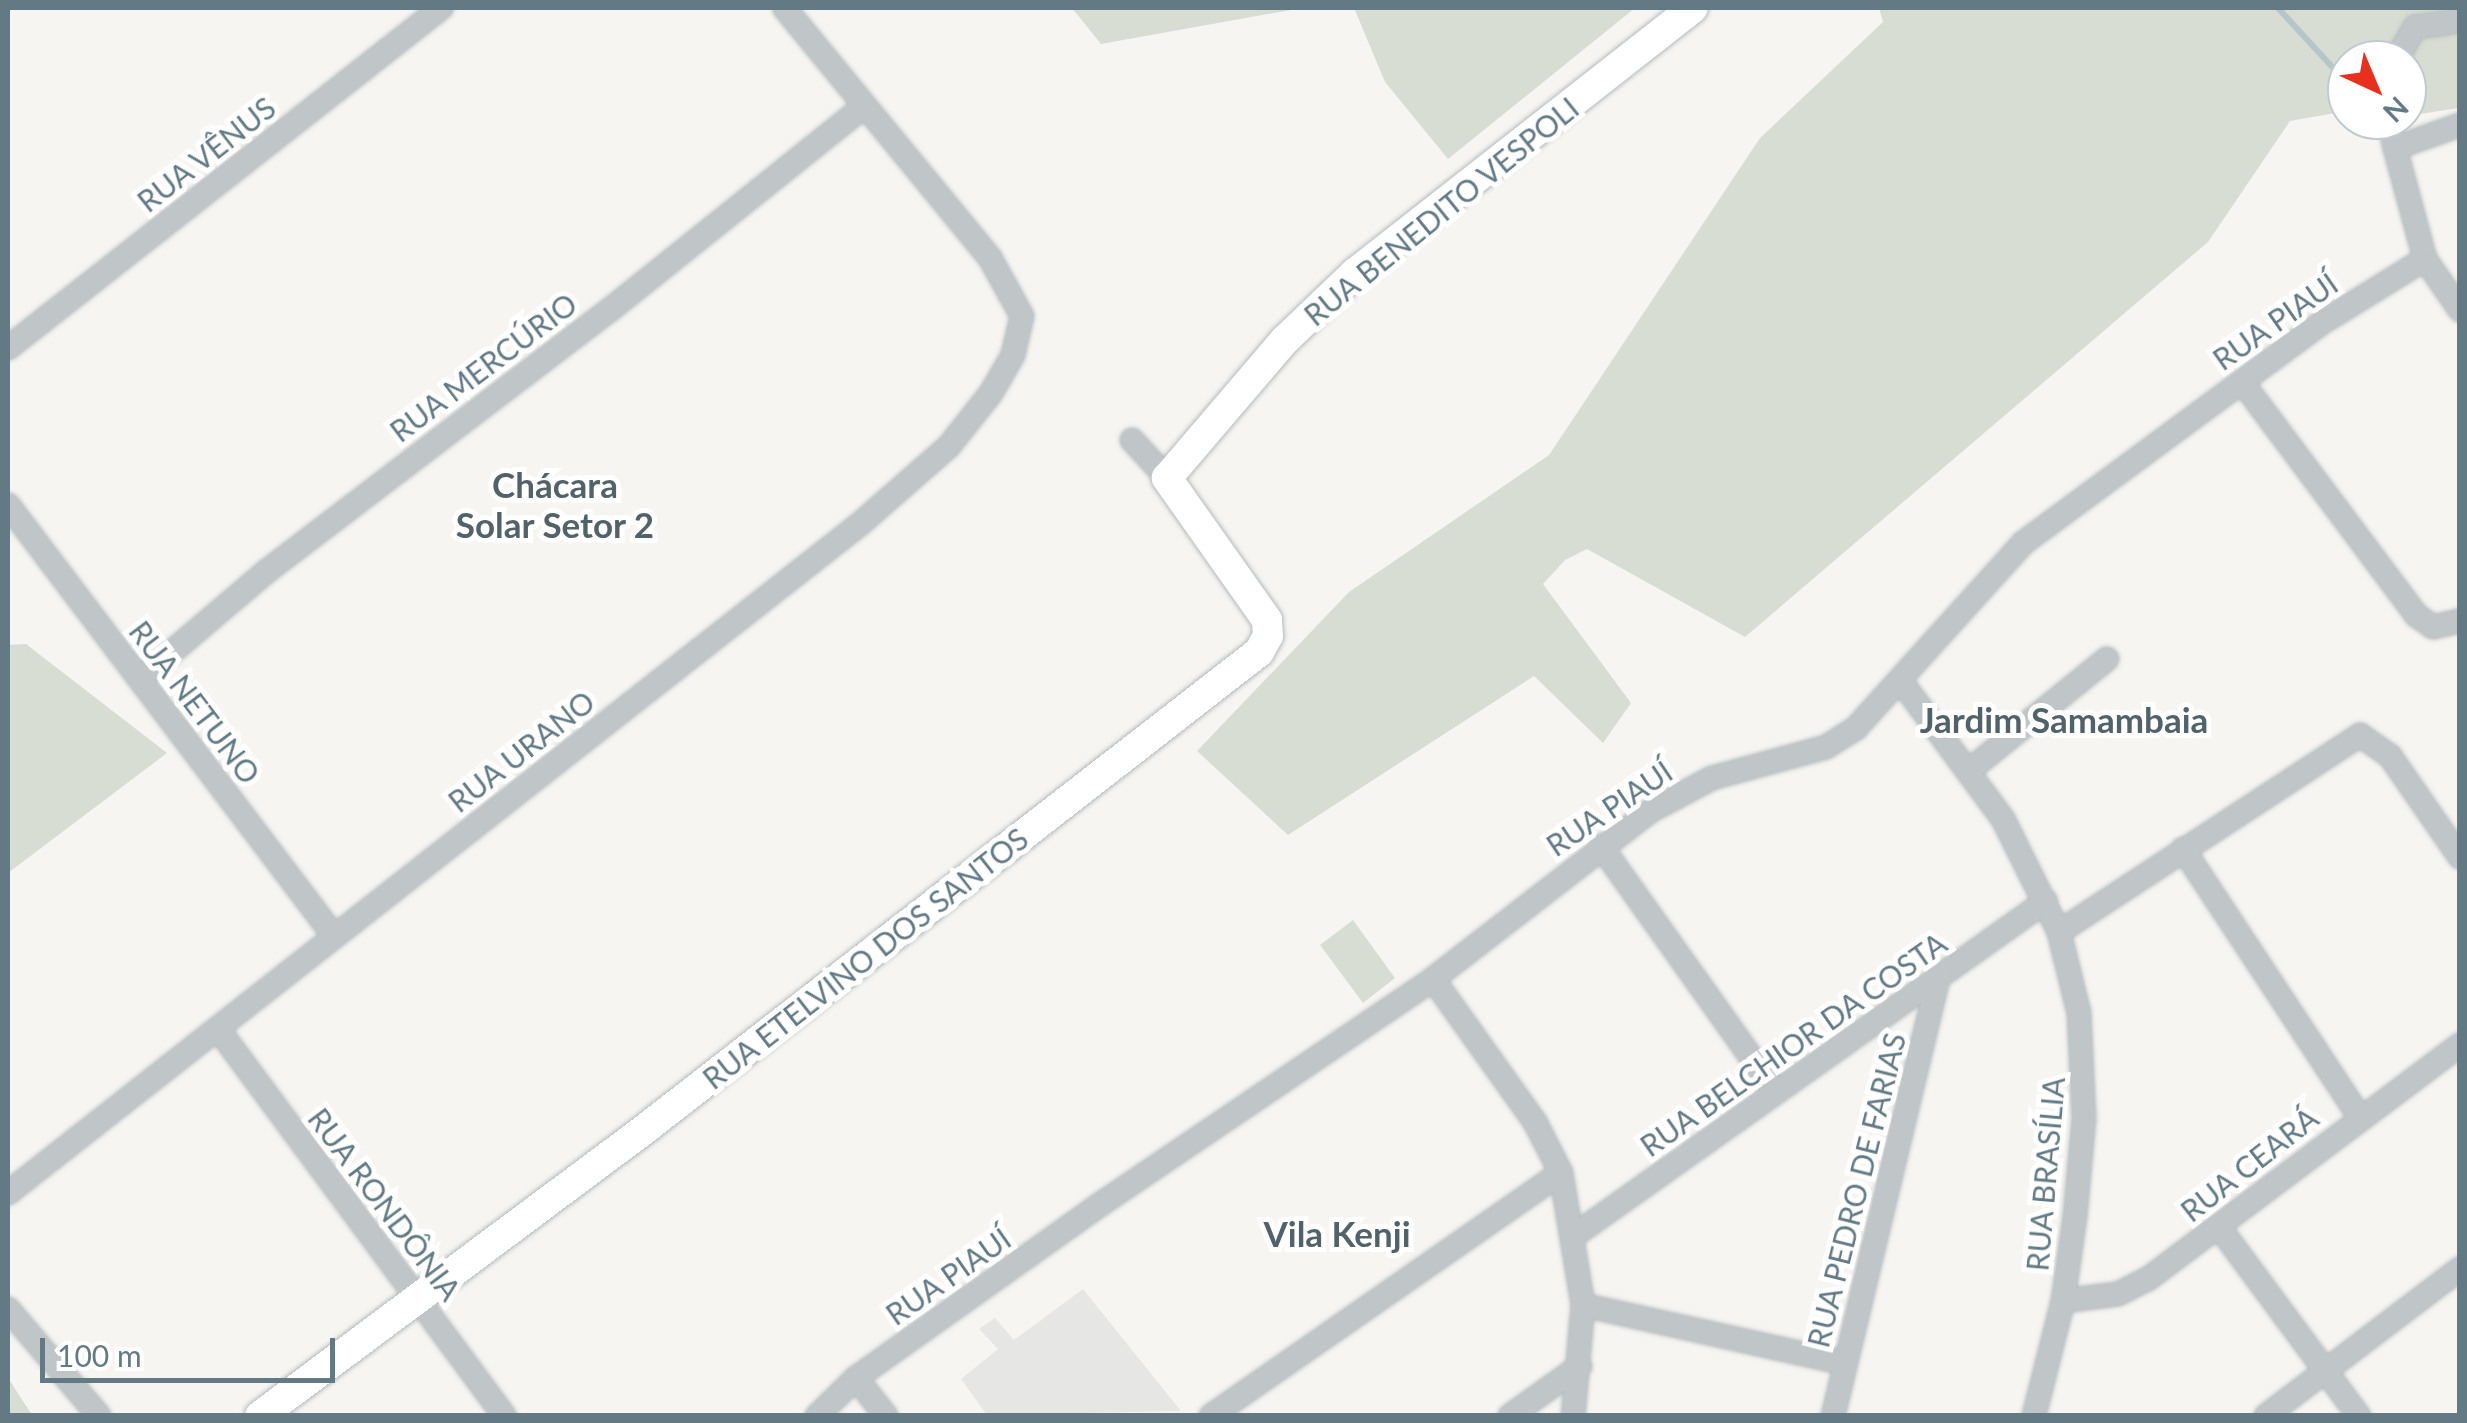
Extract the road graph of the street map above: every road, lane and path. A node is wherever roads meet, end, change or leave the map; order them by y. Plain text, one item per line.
1 (441, 8) edge
2 (785, 8) edge
3 (1692, 8) edge
4 (2460, 21) edge
5 (2408, 40) edge
6 (864, 106) junction
7 (2460, 125) edge
8 (2394, 140) edge
9 (2396, 148) junction
10 (2424, 259) junction
11 (2460, 310) edge
12 (8, 348) edge
13 (2242, 382) junction
14 (1132, 440) dead end
15 (1168, 478) junction
16 (8, 504) edge
17 (2460, 620) edge
18 (2107, 659) dead end
19 (140, 678) junction
20 (1903, 684) junction
21 (1971, 770) junction
22 (1601, 846) junction
23 (2183, 849) junction
24 (2460, 857) edge
25 (2046, 902) junction
26 (2059, 932) junction
27 (334, 936) junction
28 (1938, 979) junction
29 (1433, 980) junction
30 (218, 1029) junction
31 (2460, 1046) edge
32 (1775, 1091) junction
33 (2359, 1116) junction
34 (1561, 1173) junction
35 (8, 1193) edge
36 (2219, 1227) junction
37 (1575, 1236) junction
38 (2460, 1269) edge
39 (418, 1298) junction
40 (2063, 1301) junction
41 (1583, 1306) junction
42 (8, 1309) edge
43 (1845, 1364) junction
44 (1580, 1366) junction
45 (2327, 1372) junction
46 (856, 1378) junction
47 (98, 1416) edge
48 (260, 1416) edge
49 (504, 1416) edge
50 (817, 1416) edge
51 (886, 1416) edge
52 (1211, 1416) edge
53 (1510, 1416) edge
54 (1572, 1416) edge
55 (1832, 1416) edge
56 (2034, 1416) edge
57 (2266, 1416) edge
58 (2360, 1416) edge

1 - 12 street, RUA VÊNUS
2 - 6 street
3 - 15 street, RUA BENEDITO VESPOLI
4 - 5 street
6 - 19 street, RUA MERCÚRIO
6 - 27 street, RUA URANO
7 - 9 street
8 - 9 street
9 - 10 street
10 - 11 street
10 - 13 street, RUA PIAUÍ
13 - 17 street
13 - 20 street, RUA PIAUÍ
14 - 15 street, RUA ETELVINO DOS SANTOS
15 - 39 street, RUA ETELVINO DOS SANTOS
16 - 19 street, RUA NETUNO
18 - 21 street
19 - 27 street, RUA NETUNO
20 - 21 street, RUA BRASÍLIA
20 - 22 street, RUA PIAUÍ
21 - 25 street, RUA BRASÍLIA
22 - 29 street, RUA PIAUÍ
22 - 32 street
23 - 24 street
23 - 26 street
23 - 33 street
25 - 26 street, RUA BRASÍLIA
25 - 28 street, RUA BELCHIOR DA COSTA
26 - 40 street, RUA BRASÍLIA
27 - 30 street, RUA URANO
28 - 32 street, RUA BELCHIOR DA COSTA
28 - 43 street, RUA PEDRO DE FARIAS
29 - 34 street
29 - 46 street, RUA PIAUÍ
30 - 35 street, RUA URANO
30 - 39 street, RUA RONDÔNIA
31 - 33 street, RUA CEARÁ
32 - 37 street, RUA BELCHIOR DA COSTA
33 - 36 street, RUA CEARÁ
34 - 37 street
34 - 52 street
36 - 40 street, RUA CEARÁ
36 - 45 street
37 - 41 street
38 - 45 street
39 - 48 street, RUA ETELVINO DOS SANTOS
39 - 49 street, RUA RONDÔNIA
40 - 56 street, RUA BRASÍLIA
41 - 43 street
41 - 44 street
42 - 47 street
43 - 55 street, RUA PEDRO DE FARIAS
44 - 53 street
44 - 54 street
45 - 57 street
45 - 58 street
46 - 50 street, RUA PIAUÍ
46 - 51 street

